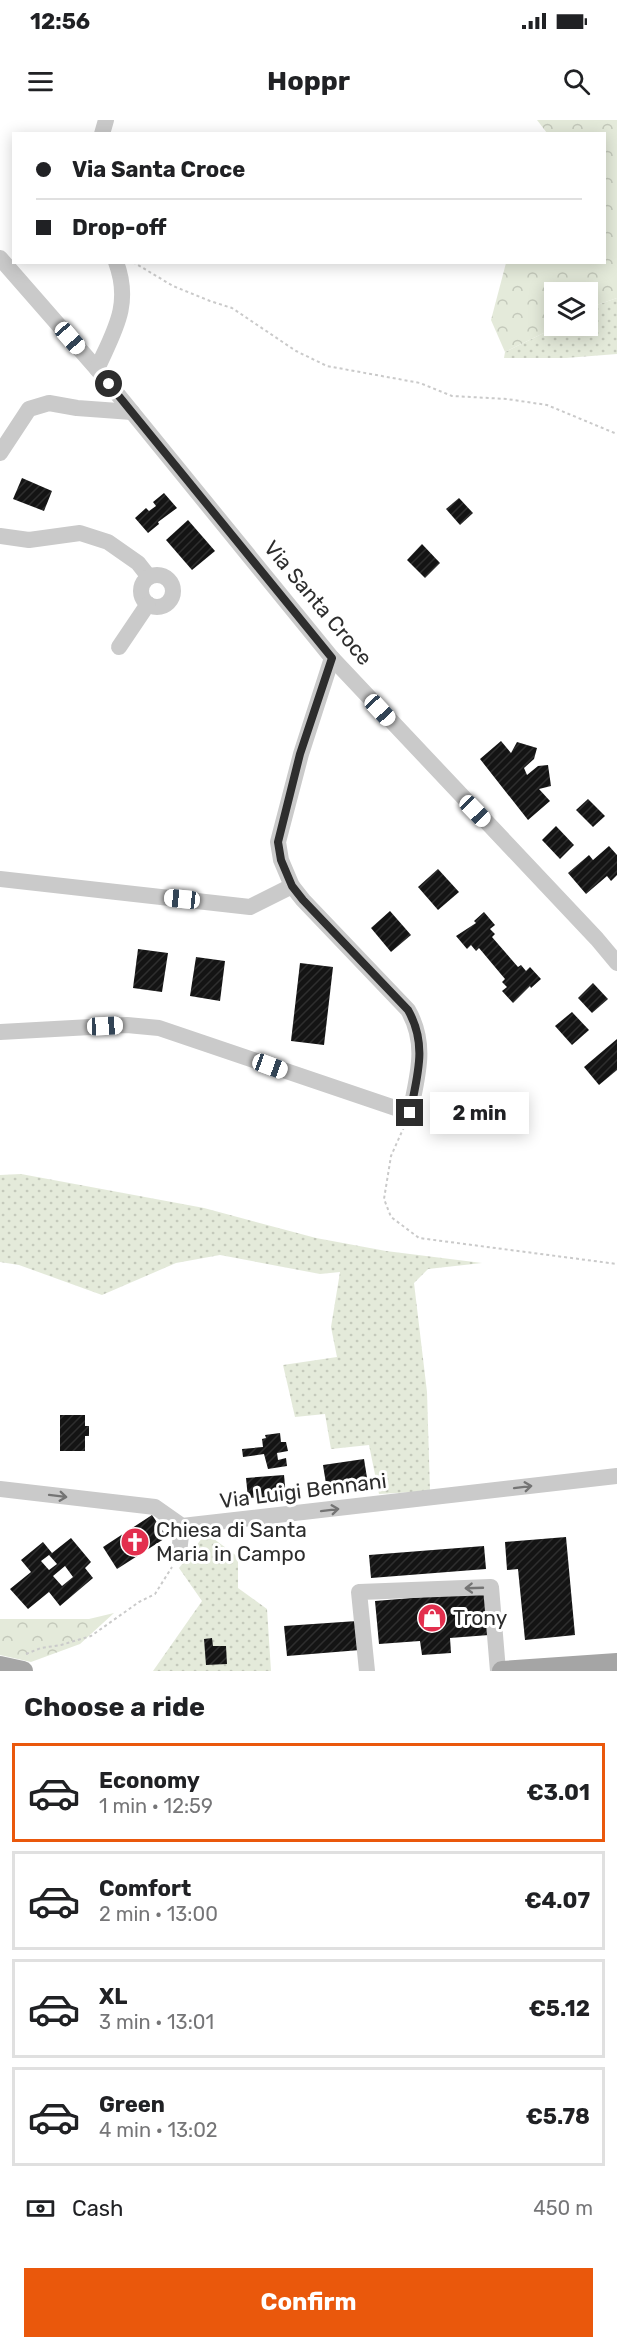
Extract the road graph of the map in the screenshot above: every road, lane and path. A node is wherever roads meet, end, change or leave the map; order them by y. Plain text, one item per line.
1 (0, 258) edge
2 (117, 264) edge
3 (136, 264) edge
4 (97, 369) junction
5 (132, 412) junction
6 (617, 434) edge
7 (0, 453) edge
8 (0, 536) edge
9 (149, 577) junction
10 (147, 604) junction
11 (119, 647) dead end
12 (332, 658) junction
13 (348, 675) junction
14 (325, 679) junction
15 (0, 879) edge
16 (292, 886) junction
17 (617, 963) edge
18 (0, 1032) edge
19 (410, 1113) junction
20 (617, 1264) edge
21 (617, 1476) edge
22 (0, 1488) edge
23 (182, 1526) junction
24 (179, 1553) joint
25 (617, 1663) edge
26 (13, 1669) edge
27 (552, 1669) edge
28 (368, 1671) edge
29 (498, 1671) edge
30 (502, 1671) edge

1 - 4 street, Via Santa Croce
2 - 4 street
3 - 6 path
4 - 5 street, Via Santa Croce
5 - 7 street
5 - 12 street, Via Santa Croce
8 - 9 street
9 - 10 street
9 - 10 street
10 - 11 street
12 - 13 street, Via Santa Croce
12 - 14 street
13 - 14 street
13 - 17 street, Via Santa Croce
14 - 16 street
15 - 16 street
16 - 19 street
18 - 19 street
19 - 20 path
23 -> 21 street, Via Luigi Bennani
22 -> 23 street
23 - 24 street
24 - 26 path
25 - 27 main road
27 - 30 main road
29 -> 28 street

